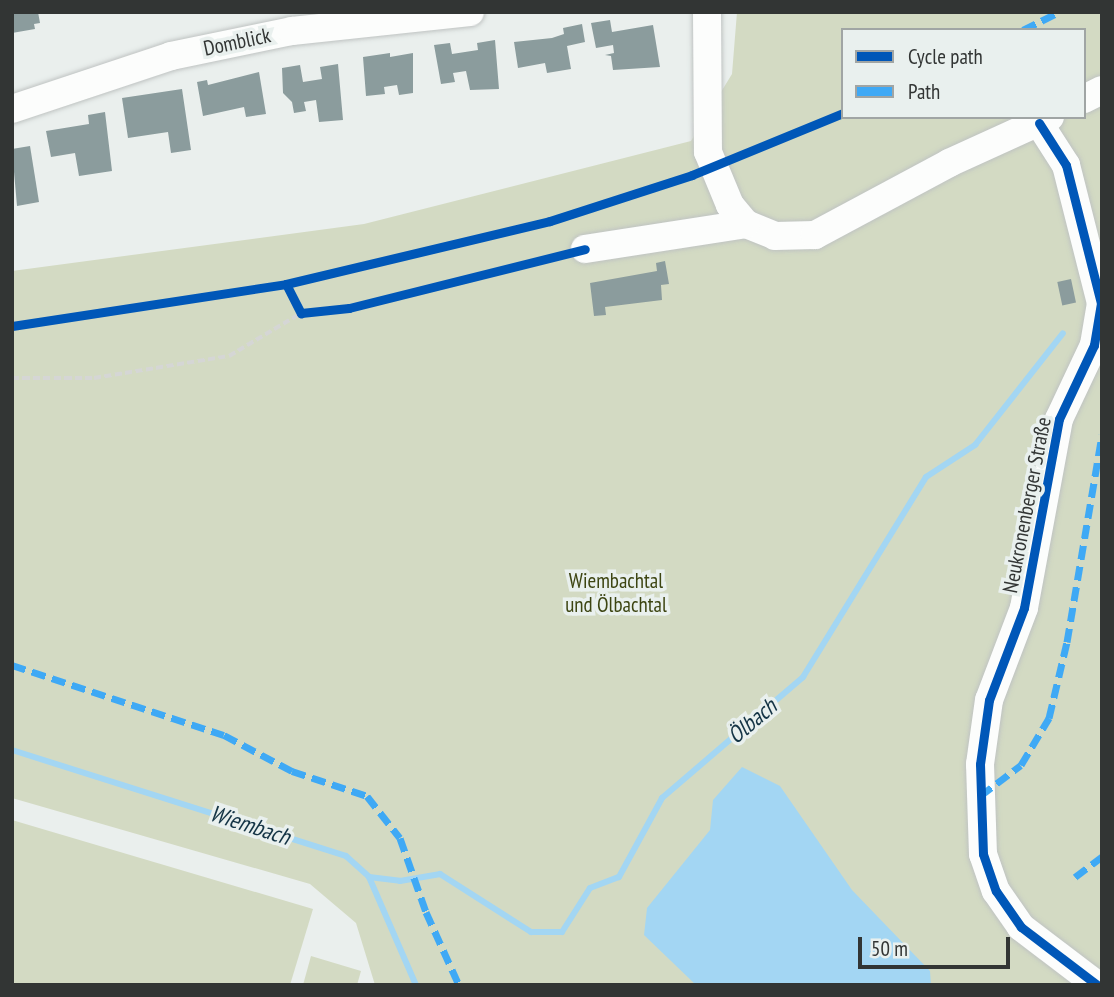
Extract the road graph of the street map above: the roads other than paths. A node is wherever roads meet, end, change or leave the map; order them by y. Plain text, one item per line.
1 (470, 12) edge
2 (707, 12) edge
3 (1102, 90) edge
4 (1086, 98) edge
5 (12, 109) edge
6 (1044, 120) edge
7 (746, 224) junction
8 (585, 249) dead end
9 (1097, 985) edge

1 - 5 street, Domblick
2 - 7 street
3 - 4 street
6 - 7 street, Neukronenberger Straße
6 - 9 street, Neukronenberger Straße
7 - 8 street

